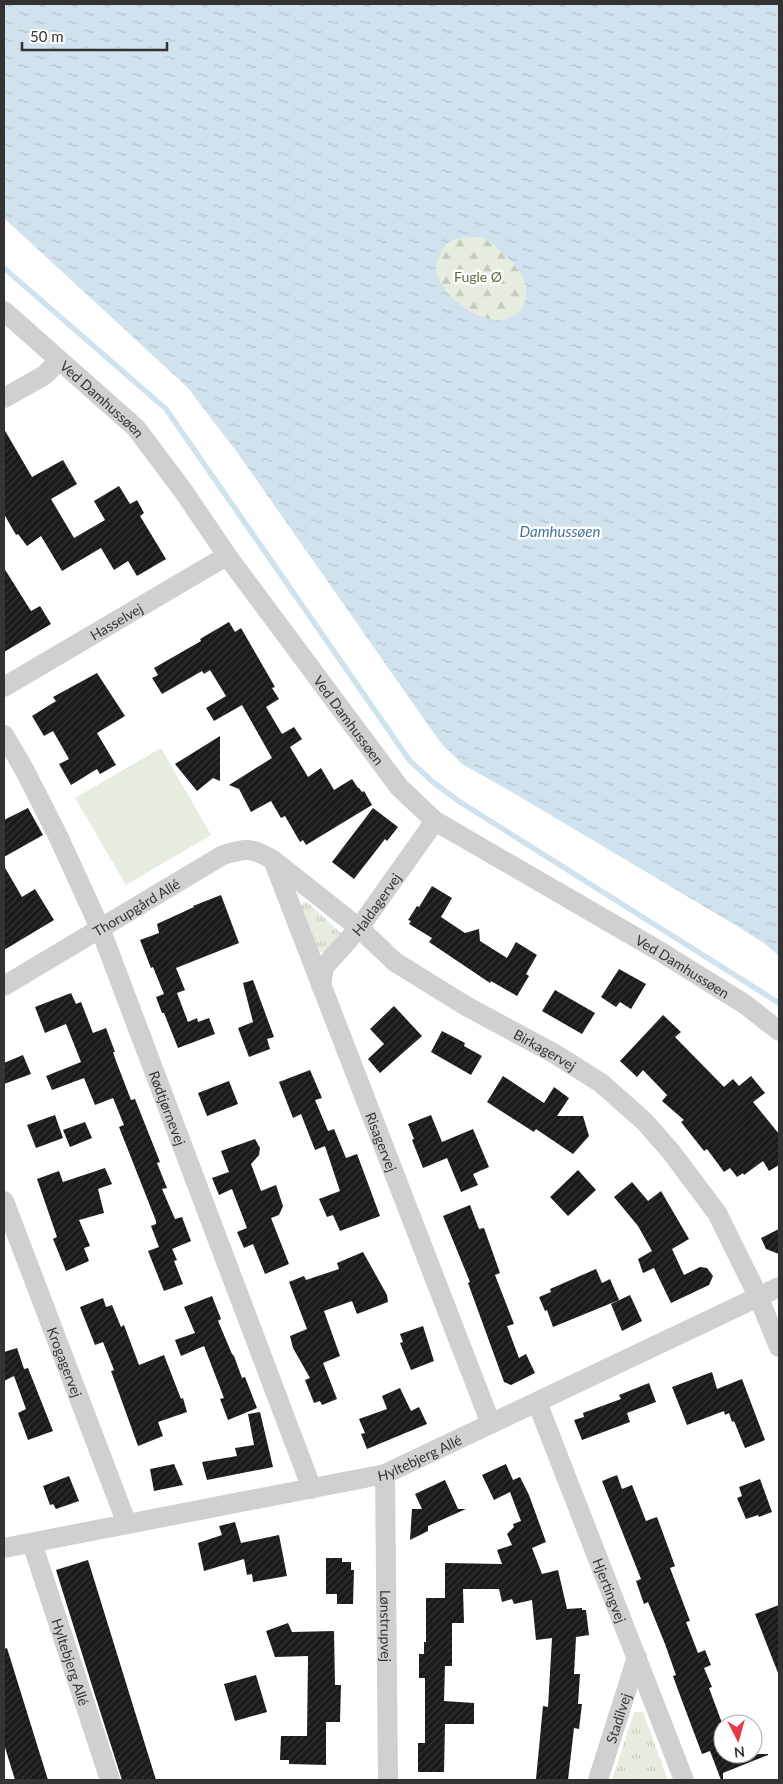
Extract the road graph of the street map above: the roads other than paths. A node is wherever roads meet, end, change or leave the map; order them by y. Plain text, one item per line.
1 (4, 311) edge
2 (58, 361) junction
3 (4, 398) edge
4 (228, 556) junction
5 (4, 687) edge
6 (4, 735) edge
7 (435, 820) junction
8 (273, 860) junction
9 (100, 928) junction
10 (359, 928) junction
11 (4, 986) edge
12 (321, 986) junction
13 (779, 1031) edge
14 (4, 1201) edge
15 (779, 1287) edge
16 (758, 1296) junction
17 (779, 1347) edge
18 (537, 1402) junction
19 (491, 1424) junction
20 (386, 1474) junction
21 (312, 1489) junction
22 (127, 1524) junction
23 (32, 1543) junction
24 (4, 1548) edge
25 (637, 1657) junction
26 (110, 1780) edge
27 (388, 1780) edge
28 (598, 1780) edge
29 (684, 1780) edge

1 - 2 street, Ved Damhussøen
2 - 3 street
2 - 4 street, Ved Damhussøen
4 - 5 street, Hasselvej
4 - 7 street, Ved Damhussøen
6 - 9 street, Rødtjørnevej
7 - 10 street, Haldagervej
7 - 13 street, Ved Damhussøen
8 - 9 street, Thorupgård Allé
8 - 10 street, Birkagervej
8 - 12 street, Risagervej
9 - 11 street, Thorupgård Allé
9 - 21 street, Rødtjørnevej
10 - 12 street, Haldagervej
10 - 16 street, Birkagervej
12 - 19 street, Risagervej
14 - 22 street, Krogagervej
15 - 16 street, Hyltebjerg Allé
16 - 17 street, Birkagervej
16 - 18 street, Hyltebjerg Allé
18 - 19 street, Hyltebjerg Allé
18 - 25 street, Hjertingvej
19 - 20 street, Hyltebjerg Allé
20 - 21 street, Hyltebjerg Allé
20 - 27 street, Lønstrupvej
21 - 22 street, Hyltebjerg Allé
22 - 23 street, Hyltebjerg Allé
23 - 24 street, Hyltebjerg Allé
23 - 26 street, Hyltebjerg Allé
25 - 28 street, Stadilvej
25 - 29 street, Hjertingvej

